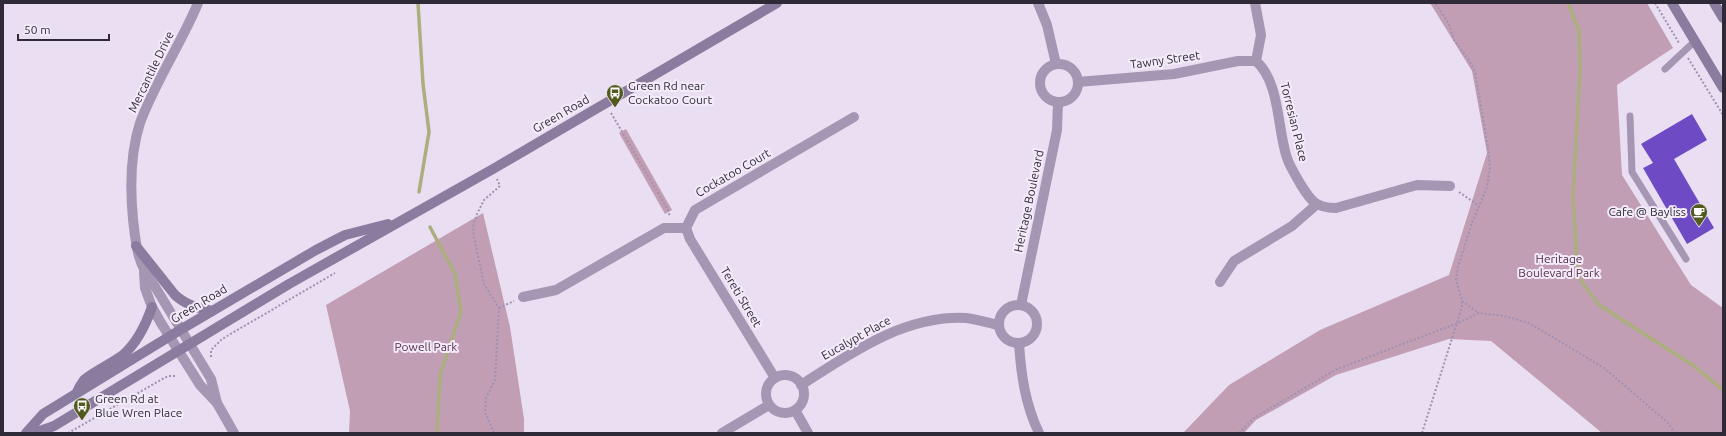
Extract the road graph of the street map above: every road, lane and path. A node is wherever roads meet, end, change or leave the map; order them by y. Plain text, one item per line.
1 (198, 3) edge
2 (777, 3) edge
3 (1038, 3) edge
4 (1255, 3) edge
5 (1435, 3) edge
6 (1672, 3) edge
7 (1714, 3) edge
8 (1723, 18) edge
9 (1694, 41) junction
10 (1256, 61) junction
11 (1056, 64) junction
12 (1665, 69) dead end
13 (1078, 82) junction
14 (1723, 88) edge
15 (1058, 102) junction
16 (605, 104) junction
17 (1630, 116) dead end
18 (854, 117) dead end
19 (494, 169) junction
20 (1450, 186) joint
21 (1316, 205) junction
22 (1479, 206) junction
23 (399, 222) junction
24 (672, 228) junction
25 (686, 228) junction
26 (136, 246) junction
27 (1686, 259) dead end
28 (144, 272) junction
29 (336, 273) dead end
30 (1220, 282) dead end
31 (523, 297) joint
32 (1462, 301) junction
33 (1020, 305) junction
34 (152, 307) junction
35 (499, 308) junction
36 (212, 311) junction
37 (1479, 313) junction
38 (1458, 323) junction
39 (999, 325) junction
40 (180, 330) junction
41 (170, 337) junction
42 (1019, 343) junction
43 (189, 344) junction
44 (178, 350) junction
45 (213, 362) dead end
46 (176, 376) dead end
47 (775, 378) junction
48 (801, 385) junction
49 (75, 395) junction
50 (217, 403) junction
51 (769, 405) junction
52 (795, 410) junction
53 (26, 433) edge
54 (34, 433) edge
55 (68, 433) edge
56 (234, 433) edge
57 (494, 433) edge
58 (722, 433) edge
59 (808, 433) edge
60 (1039, 433) edge
61 (1239, 433) edge
62 (1422, 433) edge
63 (1674, 433) edge

1 - 26 street, Mercantile Drive
2 - 16 street, Green Road
3 - 11 street
4 - 10 street
5 - 22 path
6 - 9 street
7 - 8 street
9 - 12 lane
9 - 14 street
10 - 13 street, Tawny Street
10 - 21 street, Torresian Place
11 - 13 street
11 - 15 street
13 - 15 street
15 - 33 street, Heritage Boulevard
16 - 19 street, Green Road
16 - 24 path
17 - 27 lane
18 - 25 street, Cockatoo Court
19 - 23 street, Green Road
19 - 35 path
20 - 21 street
20 - 22 path
21 - 30 street
22 - 32 path
23 - 36 street, Green Road
23 - 43 street, Green Road
24 - 25 street
24 - 31 street
25 - 47 street, Tereti Street
26 - 28 street, Mercantile Drive
26 - 36 street
28 - 34 street, Mercantile Drive
28 - 40 street, Mercantile Drive
29 - 45 path
31 - 35 path
32 - 37 path
32 - 38 path
33 - 39 street
33 - 42 street
34 - 41 street, Mercantile Drive
34 - 49 street
35 - 57 path
36 - 40 street, Green Road
37 - 38 path
37 - 63 path
38 - 61 path
38 - 62 path
39 - 42 street
39 - 48 street, Eucalypt Place
40 - 41 street, Green Road
40 - 43 street, Mercantile Drive
41 - 44 street, Mercantile Drive
41 - 49 street, Green Road
42 - 60 street
43 - 44 street, Green Road
43 - 50 street, Mercantile Drive
44 - 50 street, Mercantile Drive
44 - 54 street, Green Road
46 - 55 path
47 - 48 street
47 - 51 street
48 - 52 street
49 - 53 street, Green Road
50 - 56 street
51 - 52 street
51 - 58 street
52 - 59 street

